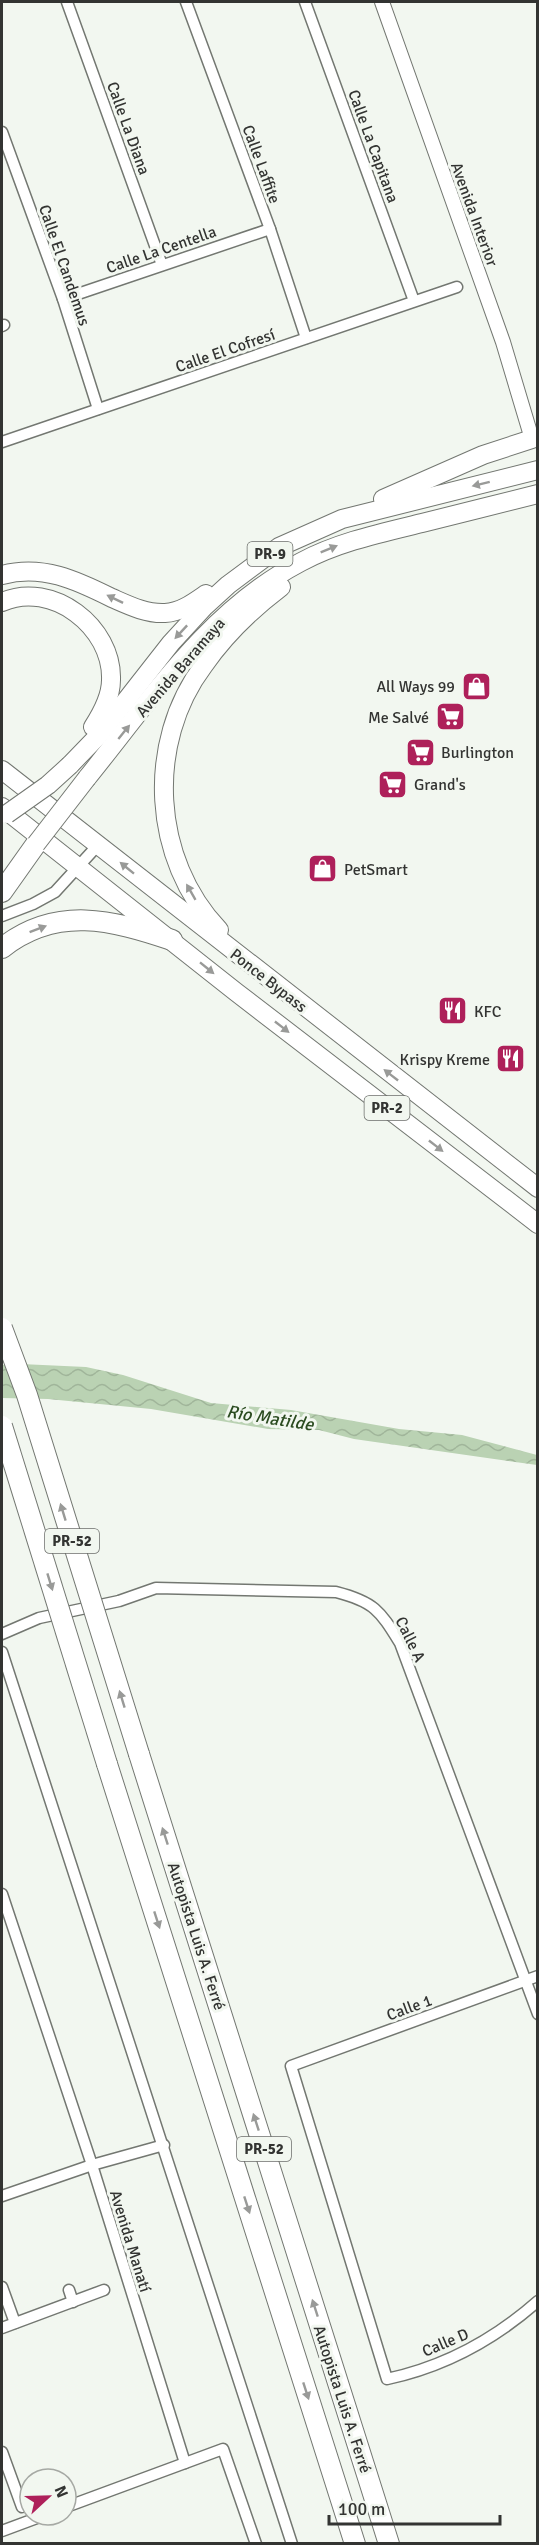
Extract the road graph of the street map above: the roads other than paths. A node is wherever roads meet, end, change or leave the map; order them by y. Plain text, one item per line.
1 (68, 2) edge
2 (186, 2) edge
3 (305, 2) edge
4 (382, 2) edge
5 (2, 132) edge
6 (270, 229) junction
7 (162, 265) junction
8 (457, 286) dead end
9 (63, 299) junction
10 (414, 301) junction
11 (306, 338) junction
12 (98, 409) junction
13 (535, 439) edge
14 (2, 442) edge
15 (537, 470) edge
16 (537, 494) edge
17 (342, 519) junction
18 (261, 560) junction
19 (301, 562) junction
20 (2, 575) edge
21 (2, 602) edge
22 (74, 761) junction
23 (2, 770) edge
24 (2, 807) edge
25 (2, 817) edge
26 (36, 844) junction
27 (98, 845) junction
28 (78, 868) junction
29 (2, 876) edge
30 (2, 892) edge
31 (2, 916) edge
32 (172, 940) junction
33 (2, 948) edge
34 (238, 956) junction
35 (537, 1188) edge
36 (537, 1224) edge
37 (2, 1328) edge
38 (2, 1426) edge
39 (2, 1634) edge
40 (2, 1652) edge
41 (2, 1894) edge
42 (4, 1909) edge
43 (537, 1976) edge
44 (525, 1980) junction
45 (537, 2014) edge
46 (164, 2145) junction
47 (92, 2165) junction
48 (2, 2196) edge
49 (2, 2287) edge
50 (69, 2290) dead end
51 (104, 2290) dead end
52 (537, 2301) edge
53 (73, 2302) junction
54 (15, 2323) junction
55 (2, 2328) edge
56 (387, 2379) joint
57 (2, 2452) edge
58 (185, 2463) junction
59 (18, 2496) edge
60 (78, 2503) edge
61 (18, 2525) edge
62 (2, 2531) edge
63 (256, 2544) edge
64 (292, 2544) edge
65 (355, 2544) edge
66 (389, 2544) edge

1 - 7 street, Calle La Diana
2 - 6 street, Calle Laffite
3 - 10 street, Calle La Capitana
4 - 13 street, Avenida Interior
5 - 9 street, Calle El Candemus
6 - 7 street, Calle La Centella
6 - 11 street, Calle Laffite
7 - 9 street, Calle La Centella
8 - 10 street, Calle El Cofresí
9 - 12 street, Calle El Candemus
10 - 11 street, Calle El Cofresí
11 - 12 street, Calle El Cofresí
12 - 14 street, Calle El Cofresí
13 - 17 highway
15 -> 17 highway, Avenida Baramaya / PR-9
19 -> 16 highway, Avenida Baramaya / PR-9
17 - 18 highway, Avenida Baramaya / PR-9
18 -> 20 highway
18 -> 22 highway, Avenida Baramaya / PR-9
26 -> 19 highway, Avenida Baramaya / PR-9, bridge
34 -> 19 highway
21 - 22 highway
22 - 25 highway, Avenida Baramaya / PR-9, bridge
23 - 27 highway, Ponce Bypass / PR-2
24 - 28 highway, Ponce Bypass / PR-2
26 - 29 highway, Avenida Baramaya
26 - 30 highway
27 - 28 street
34 -> 27 highway, Ponce Bypass / PR-2
28 - 31 street
28 - 32 highway, Ponce Bypass / PR-2
33 -> 32 highway
32 -> 36 highway, Ponce Bypass / PR-2
35 -> 34 highway, Ponce Bypass / PR-2
66 -> 37 highway, Autopista Luis A. Ferré / PR-52, bridge
38 -> 65 highway, Autopista Luis A. Ferré / PR-52, bridge
39 - 44 street, Calle A
40 - 46 street
41 - 42 street, Avenida Manatí
42 - 47 street, Avenida Manatí
43 - 44 street, Calle 1
44 - 45 street, Calle A
44 - 56 street, Calle 1
46 - 47 street
46 - 64 street
47 - 48 street
47 - 58 street, Avenida Manatí
49 - 54 street
50 - 53 street
51 - 53 street
52 - 56 street, Calle D
53 - 54 street
54 - 55 street
57 - 59 street
58 - 60 street
58 - 63 street
61 - 62 street

